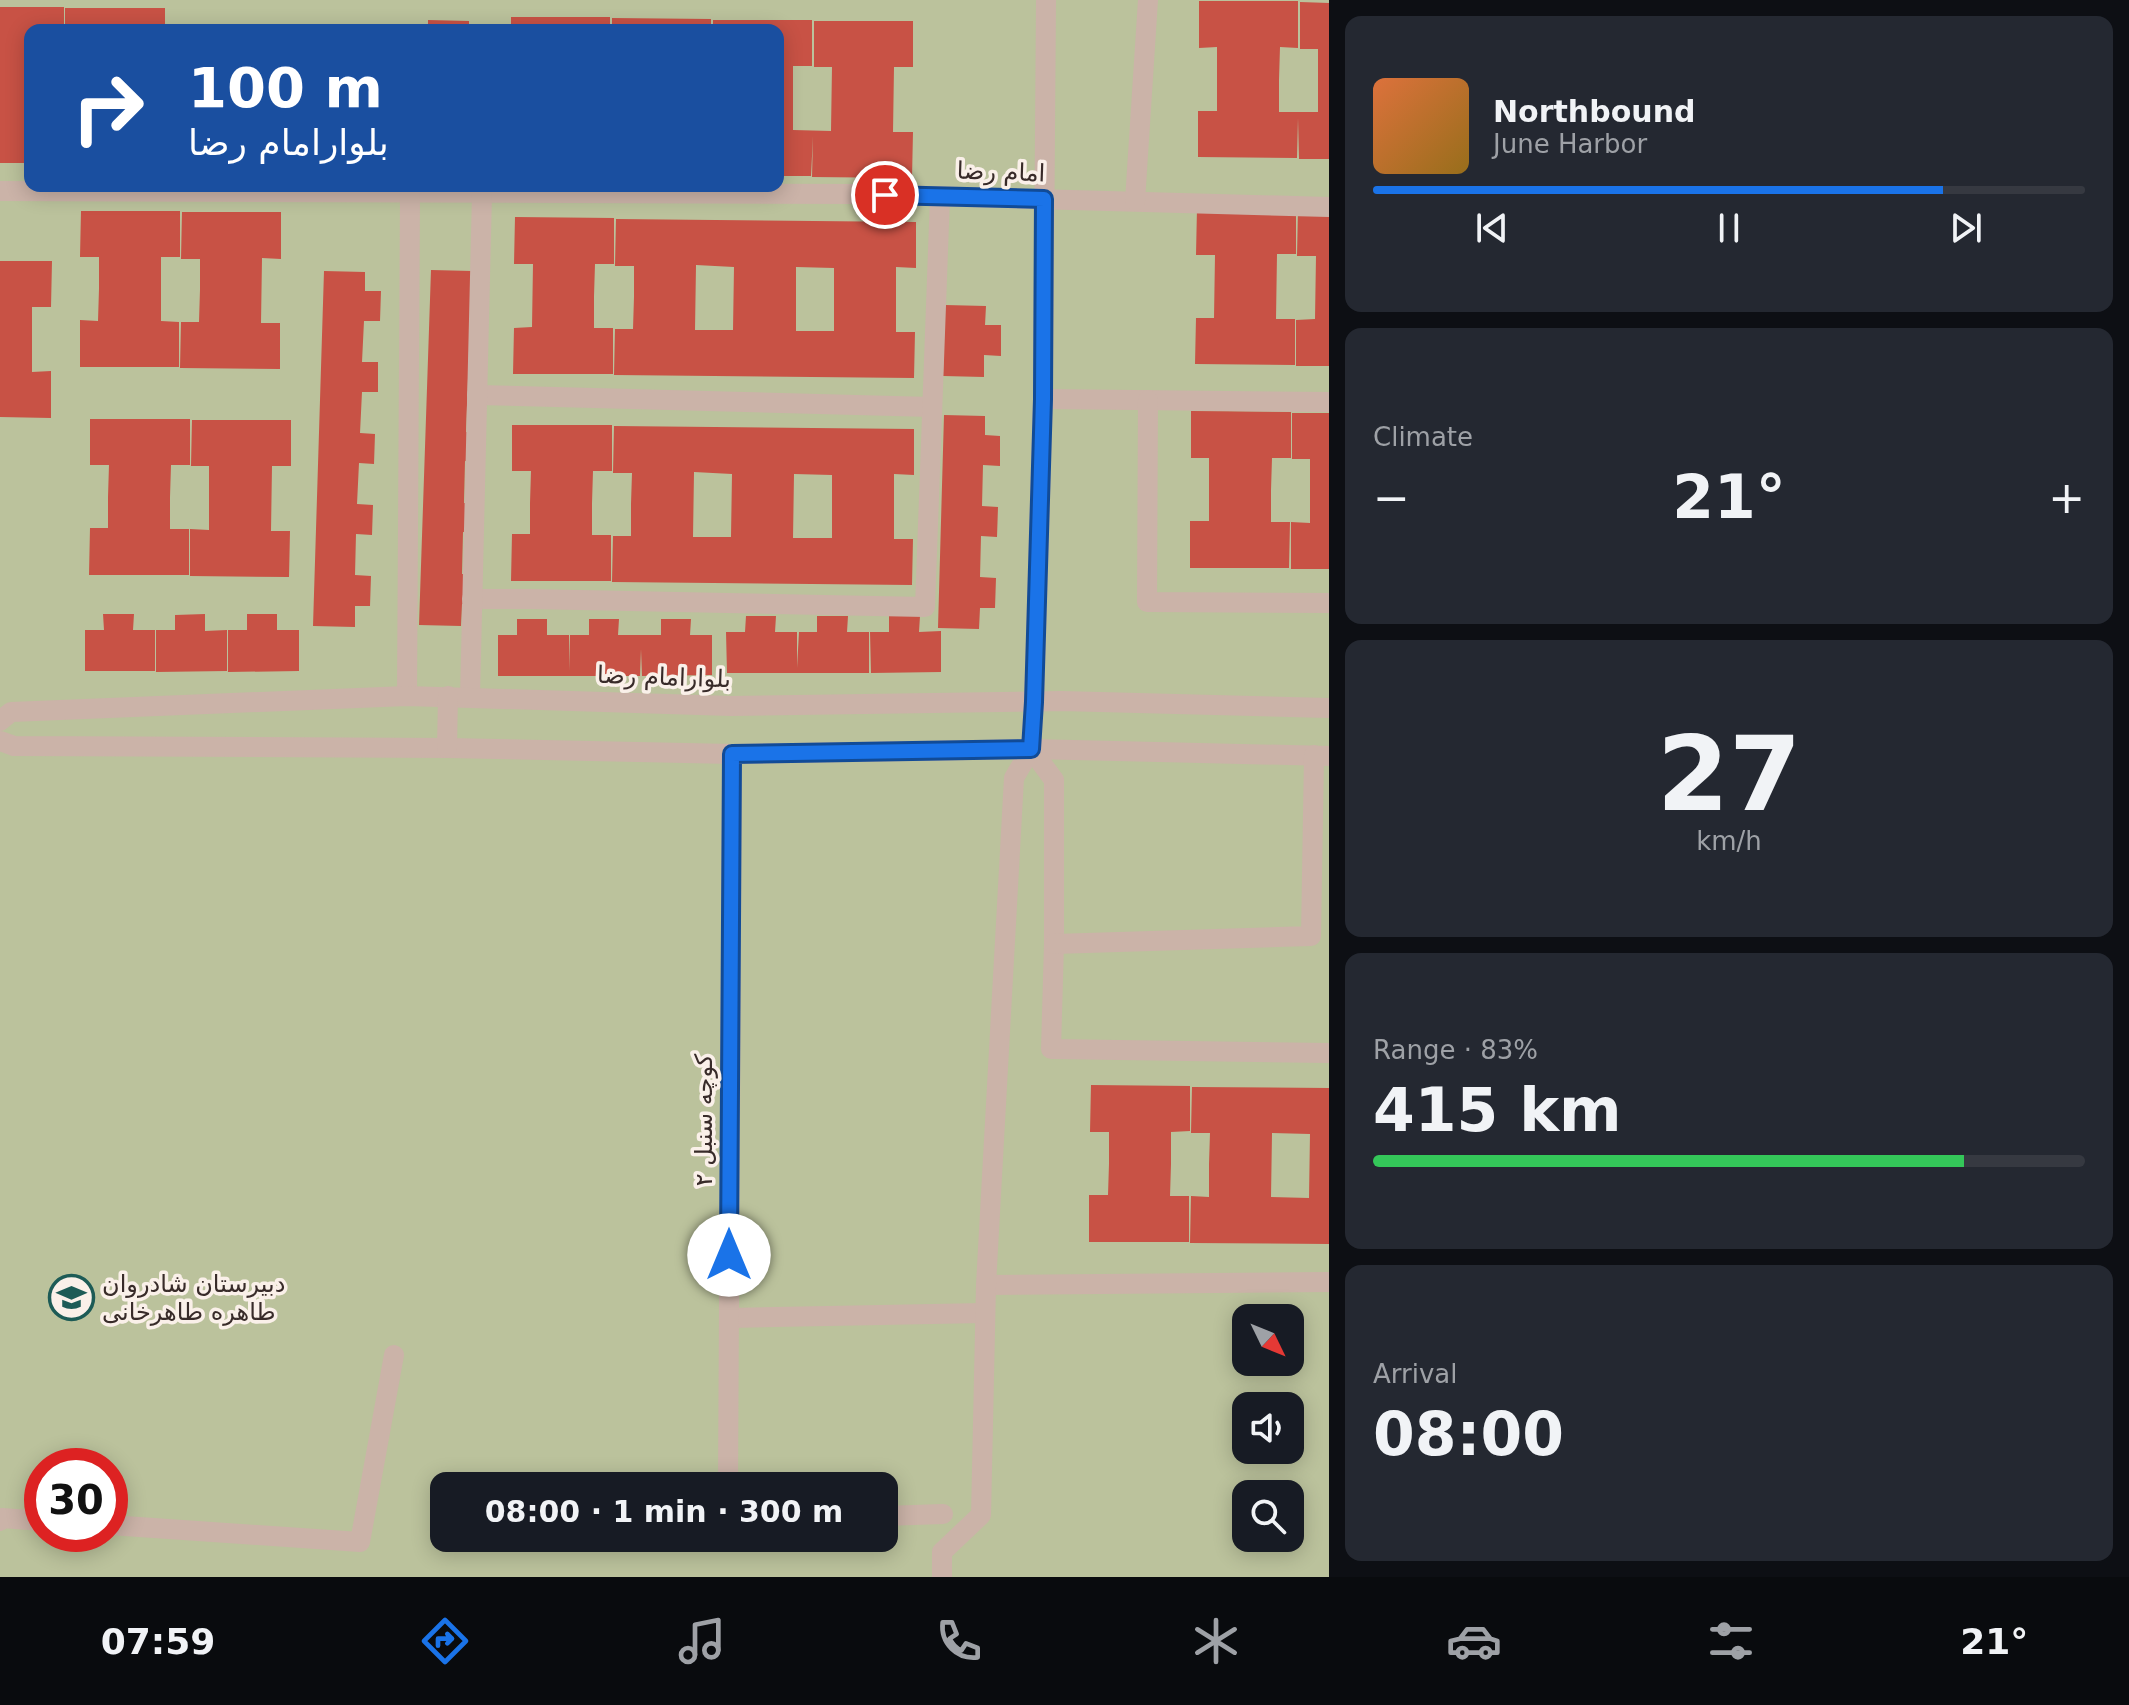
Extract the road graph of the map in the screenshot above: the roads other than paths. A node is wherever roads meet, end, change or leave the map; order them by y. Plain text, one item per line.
1 (1046, 0) edge
2 (1148, 0) edge
3 (0, 191) edge
4 (24, 191) edge
5 (410, 192) joint
6 (482, 193) junction
7 (940, 196) junction
8 (1044, 199) junction
9 (1135, 201) junction
10 (1329, 207) edge
11 (477, 395) junction
12 (1043, 399) junction
13 (1148, 400) junction
14 (1329, 402) edge
15 (932, 407) junction
16 (472, 599) junction
17 (1329, 603) edge
18 (407, 696) junction
19 (448, 696) junction
20 (470, 697) junction
21 (1034, 702) junction
22 (1329, 708) edge
23 (0, 721) edge
24 (0, 741) edge
25 (447, 748) junction
26 (1031, 749) junction
27 (732, 754) junction
28 (1322, 755) edge
29 (1321, 855) edge
30 (1054, 944) junction
31 (1329, 1053) edge
32 (1329, 1282) edge
33 (986, 1285) junction
34 (985, 1313) junction
35 (729, 1318) junction
36 (394, 1355) dead end
37 (728, 1472) edge
38 (943, 1514) dead end
39 (898, 1516) edge
40 (24, 1520) edge
41 (0, 1521) edge
42 (128, 1526) edge
43 (942, 1577) edge

1 - 8 street
2 - 9 street
3 - 4 street, امام رضا
5 - 6 street, امام رضا
5 - 18 street
6 - 7 street, امام رضا
6 - 11 street
7 - 8 street, امام رضا
7 - 15 street
8 - 9 street, امام رضا
8 - 12 street
9 - 10 street, امام رضا
11 - 15 street
11 - 16 street
12 - 13 street
12 - 21 street
13 - 14 street
13 - 17 street
15 - 16 street
16 - 20 street
18 - 19 street, بلوارامام رضا
18 - 23 street, بلوارامام رضا
19 - 20 street, بلوارامام رضا
19 - 25 street
20 - 21 street, بلوارامام رضا
21 - 22 street, بلوارامام رضا
21 - 26 street
24 - 25 street
25 - 27 street
26 - 27 street
26 - 28 street
26 - 30 street
26 - 33 street
27 - 35 street, کوچه سنبل ۲
28 - 29 street
29 - 30 street
30 - 31 street
32 - 33 street
33 - 34 street
34 - 35 street
34 - 43 street
35 - 37 street, کوچه سنبل ۲
36 - 42 street
38 - 39 street
40 - 41 street

